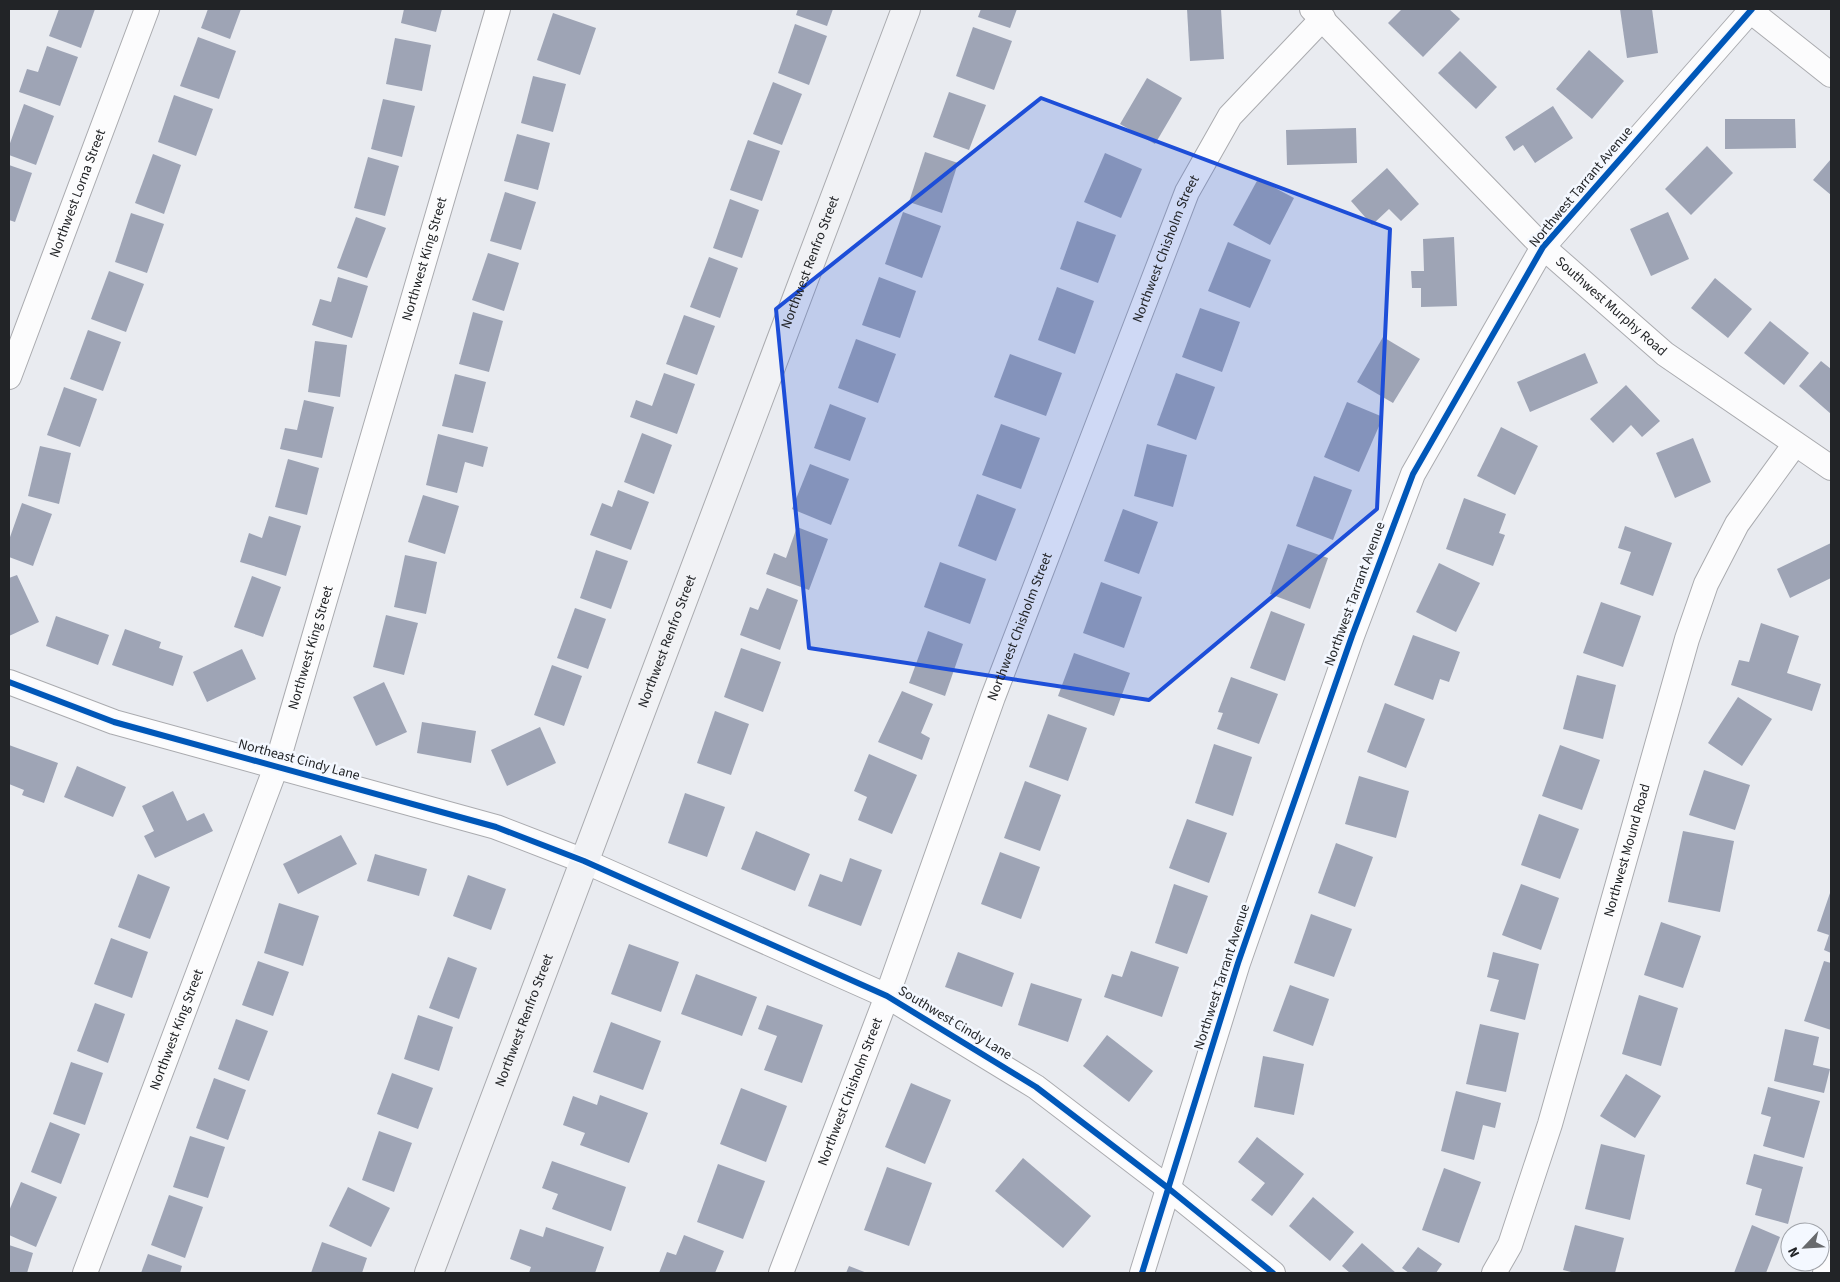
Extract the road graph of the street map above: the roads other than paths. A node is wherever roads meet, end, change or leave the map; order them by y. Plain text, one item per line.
1 (147, 9) edge
2 (498, 9) edge
3 (906, 9) edge
4 (1750, 10) edge
5 (1317, 13) edge
6 (1831, 75) edge
7 (1543, 247) junction
8 (9, 377) edge
9 (1795, 444) junction
10 (1831, 468) edge
11 (9, 682) edge
12 (276, 767) junction
13 (584, 861) junction
14 (887, 996) junction
15 (1168, 1188) junction
16 (1831, 1253) edge
17 (85, 1273) edge
18 (429, 1273) edge
19 (781, 1273) edge
20 (1142, 1273) edge
21 (1274, 1273) edge
22 (1494, 1273) edge
23 (1825, 1273) edge

1 - 8 street, Northwest Lorna Street
2 - 12 street, Northwest King Street
3 - 13 main road, Northwest Renfro Street
4 - 6 street
4 - 7 street, Northwest Tarrant Avenue
5 - 7 street, Southwest Murphy Road
5 - 14 street, Northwest Chisholm Street
7 - 9 street, Southwest Murphy Road
7 - 15 street, Northwest Tarrant Avenue
9 - 10 street, Southwest Murphy Road
9 - 22 street, Northwest Mound Road
11 - 12 street, Northeast Cindy Lane
12 - 13 street, Northeast Cindy Lane
12 - 17 street, Northwest King Street
13 - 14 street, Southwest Cindy Lane
13 - 18 main road, Northwest Renfro Street
14 - 15 street, Southwest Cindy Lane
14 - 19 street, Northwest Chisholm Street
15 - 20 street, Northwest Tarrant Avenue
15 - 21 street, Southwest Cindy Lane
16 - 23 street

